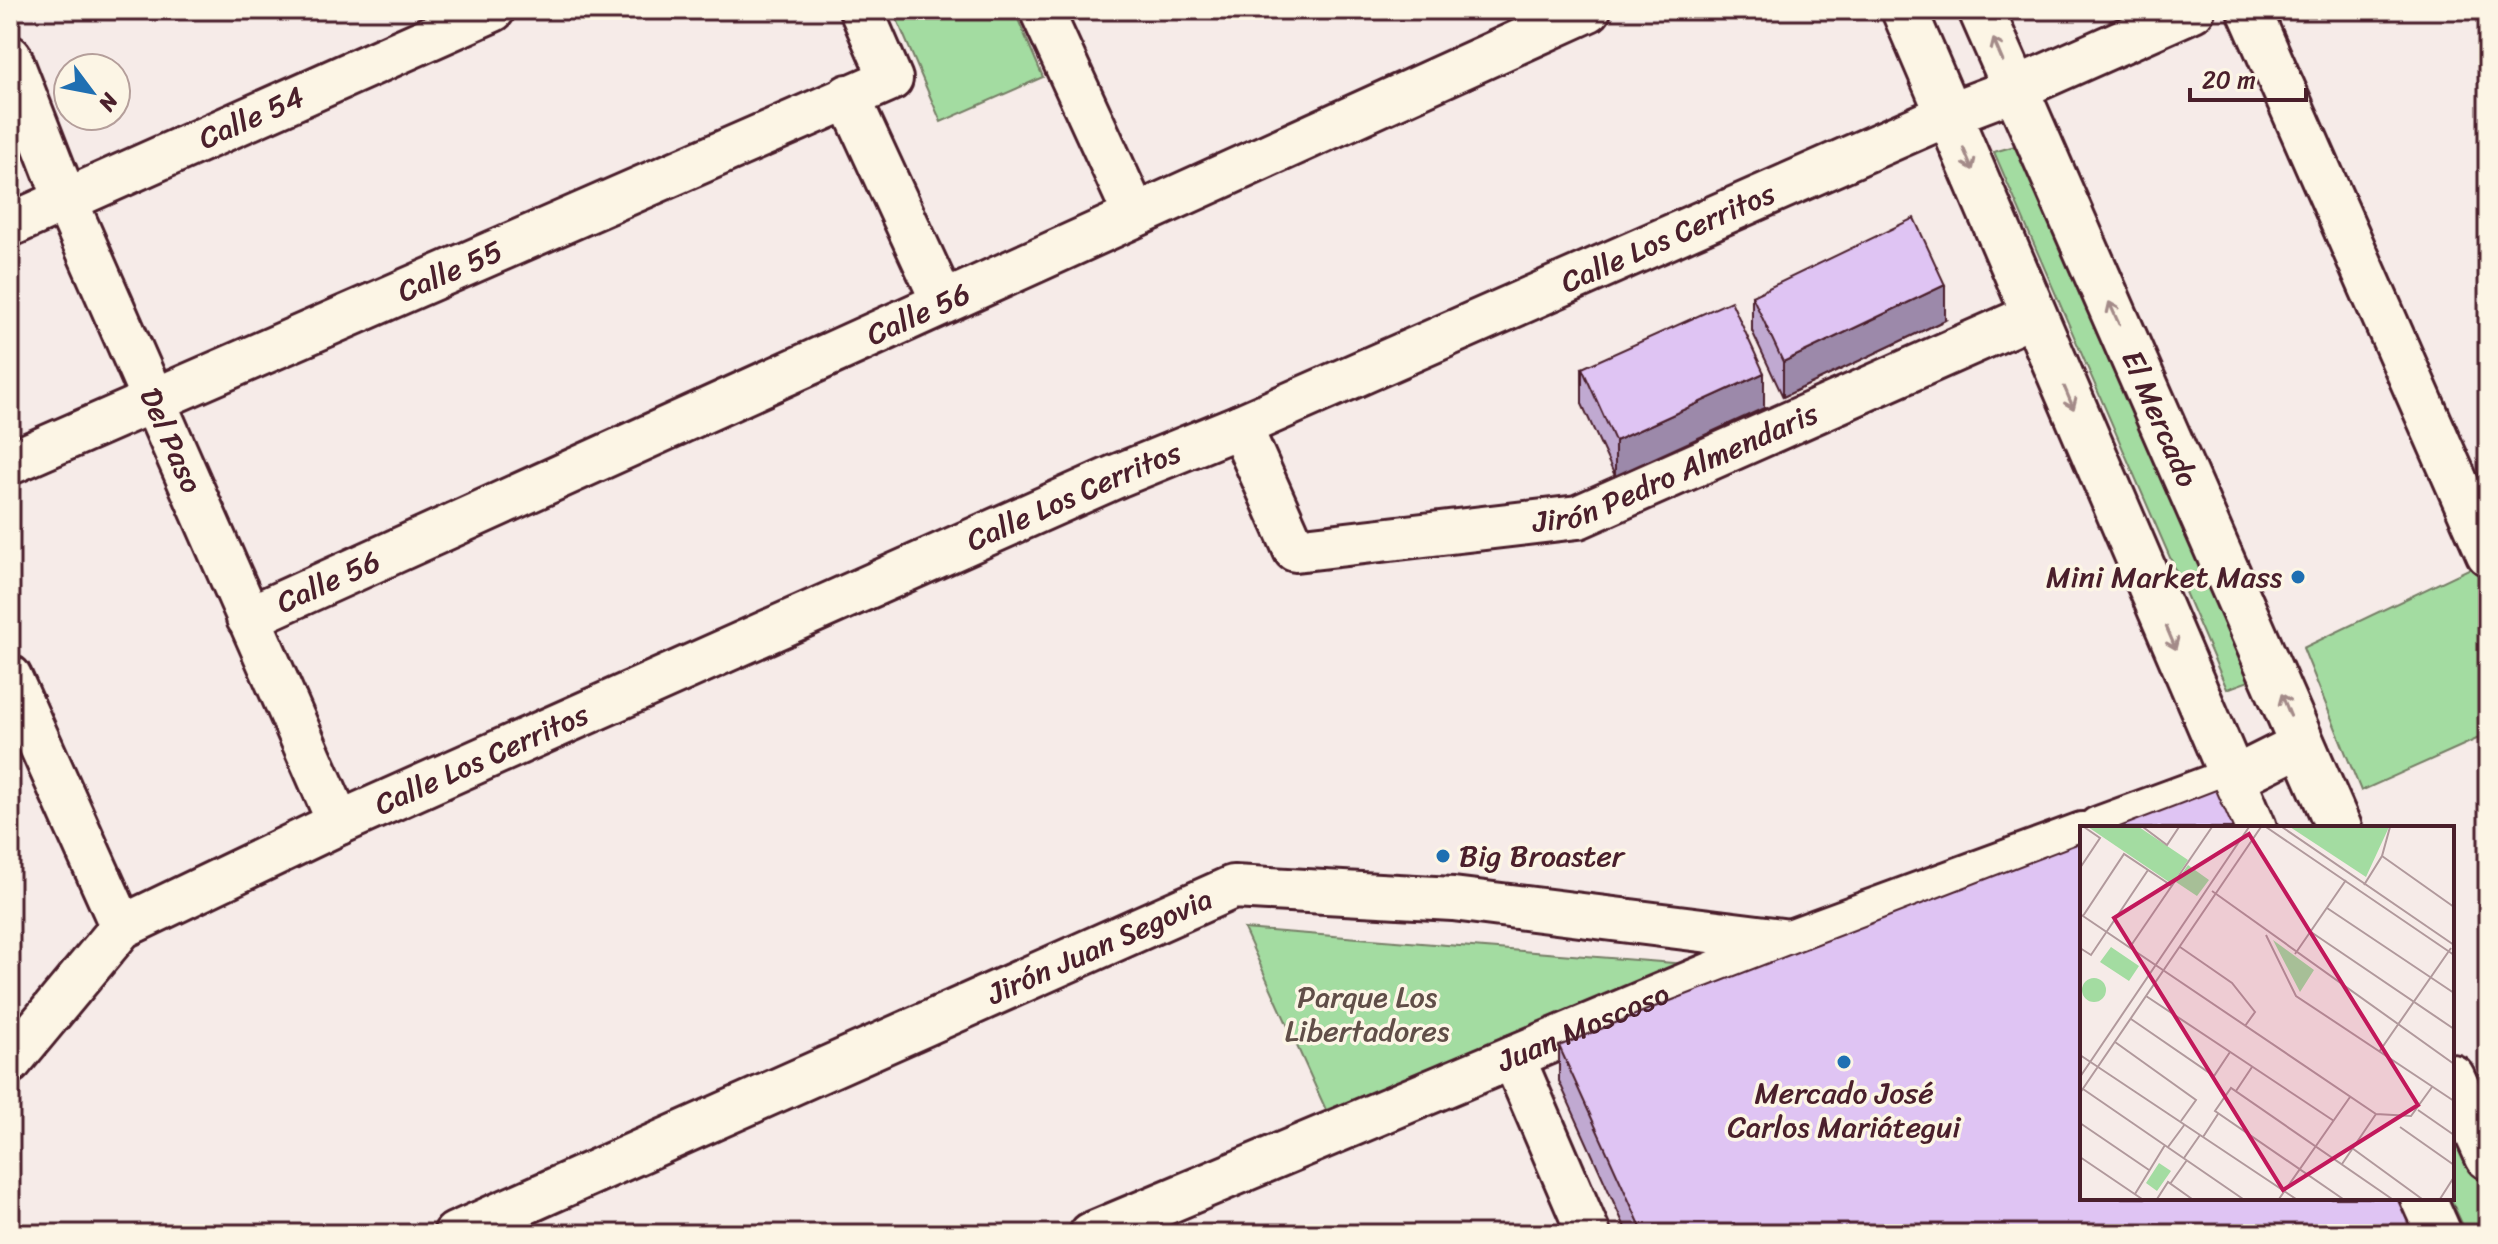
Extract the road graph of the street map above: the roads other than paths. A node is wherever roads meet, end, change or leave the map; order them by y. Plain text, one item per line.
1 (493, 10) edge
2 (861, 10) edge
3 (1589, 10) edge
4 (1904, 10) edge
5 (1981, 10) edge
6 (2193, 10) edge
7 (2249, 10) edge
8 (1047, 12) edge
9 (10, 57) edge
10 (2015, 89) junction
11 (848, 96) junction
12 (1949, 114) junction
13 (66, 201) junction
14 (1135, 215) junction
15 (10, 225) edge
16 (943, 302) junction
17 (2034, 315) junction
18 (152, 401) junction
19 (1240, 426) junction
20 (10, 463) edge
21 (2483, 528) edge
22 (248, 618) junction
23 (10, 677) edge
24 (2302, 744) junction
25 (2232, 779) junction
26 (339, 823) junction
27 (2104, 826) edge
28 (2253, 826) edge
29 (2338, 826) edge
30 (2080, 835) edge
31 (122, 927) junction
32 (1790, 941) junction
33 (1513, 1057) junction
34 (10, 1062) edge
35 (2454, 1081) edge
36 (2488, 1157) edge
37 (2424, 1200) edge
38 (522, 1221) edge
39 (455, 1234) edge
40 (1091, 1234) edge
41 (1589, 1234) edge
42 (2439, 1234) edge

1 - 13 street, Calle 54
2 - 11 street, Calle 55
3 - 14 street, Calle 56
4 - 12 main road
10 -> 5 main road, El Mercado
6 - 10 street, Calle Los Cerritos
7 - 21 street
8 - 14 street
9 - 13 street, Del Paso
10 - 12 street, Calle Los Cerritos
24 -> 10 main road, El Mercado
11 - 16 street
11 - 18 street, Calle 55
12 -> 17 main road
12 - 19 street, Calle Los Cerritos
13 - 15 street, Calle 54
13 - 18 street, Del Paso
14 - 16 street, Calle 56
16 - 22 street, Calle 56
17 - 19 street, Jirón Pedro Almendaris
17 -> 25 main road
18 - 20 street, Calle 55
18 - 22 street, Del Paso
19 - 26 street, Calle Los Cerritos
22 - 26 street, Del Paso
23 - 31 street
24 - 25 street
24 - 29 main road, El Mercado
25 - 27 street
25 - 28 main road
26 - 31 street, Calle Los Cerritos
30 - 32 street, Juan Moscoso
31 - 34 street, Calle Los Cerritos
32 - 33 street, Juan Moscoso
32 - 38 street, Jirón Juan Segovia
33 - 40 street, Juan Moscoso
33 - 41 street
35 - 36 main road
37 - 42 main road
38 - 39 street, Jirón Juan Segovia

